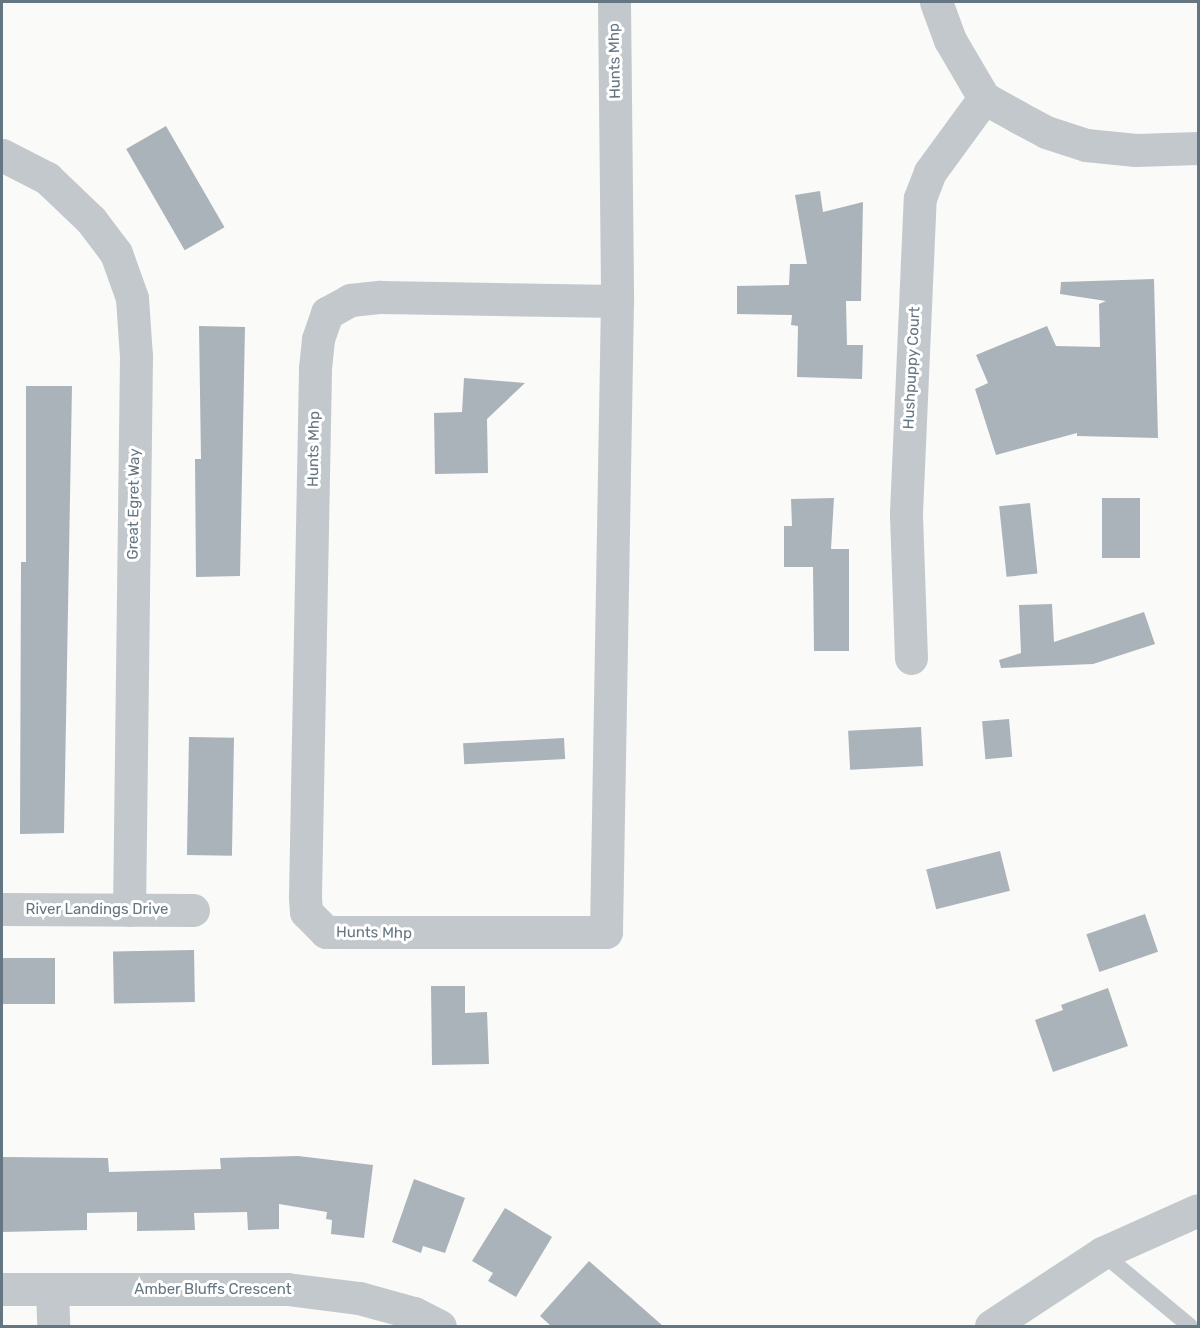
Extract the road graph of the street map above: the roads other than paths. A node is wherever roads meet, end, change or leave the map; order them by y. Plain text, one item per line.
1 (615, 2) edge
2 (936, 2) edge
3 (984, 98) junction
4 (1198, 148) edge
5 (2, 155) edge
6 (617, 301) junction
7 (911, 658) dead end
8 (2, 909) edge
9 (129, 910) junction
10 (193, 910) dead end
11 (1198, 1210) edge
12 (1102, 1252) junction
13 (2, 1289) edge
14 (52, 1289) junction
15 (52, 1326) edge
16 (440, 1326) edge
17 (991, 1326) edge
18 (1190, 1326) edge

1 - 6 street, Hunts Mhp
2 - 3 street
3 - 4 street
3 - 7 street, Hushpuppy Court
5 - 9 street, Great Egret Way
6 - 6 street, Hunts Mhp
8 - 9 street, River Landings Drive
9 - 10 street, River Landings Drive
11 - 12 street
12 - 17 street
12 - 18 lane
13 - 14 street, Amber Bluffs Crescent
14 - 15 street
14 - 16 street, Amber Bluffs Crescent

